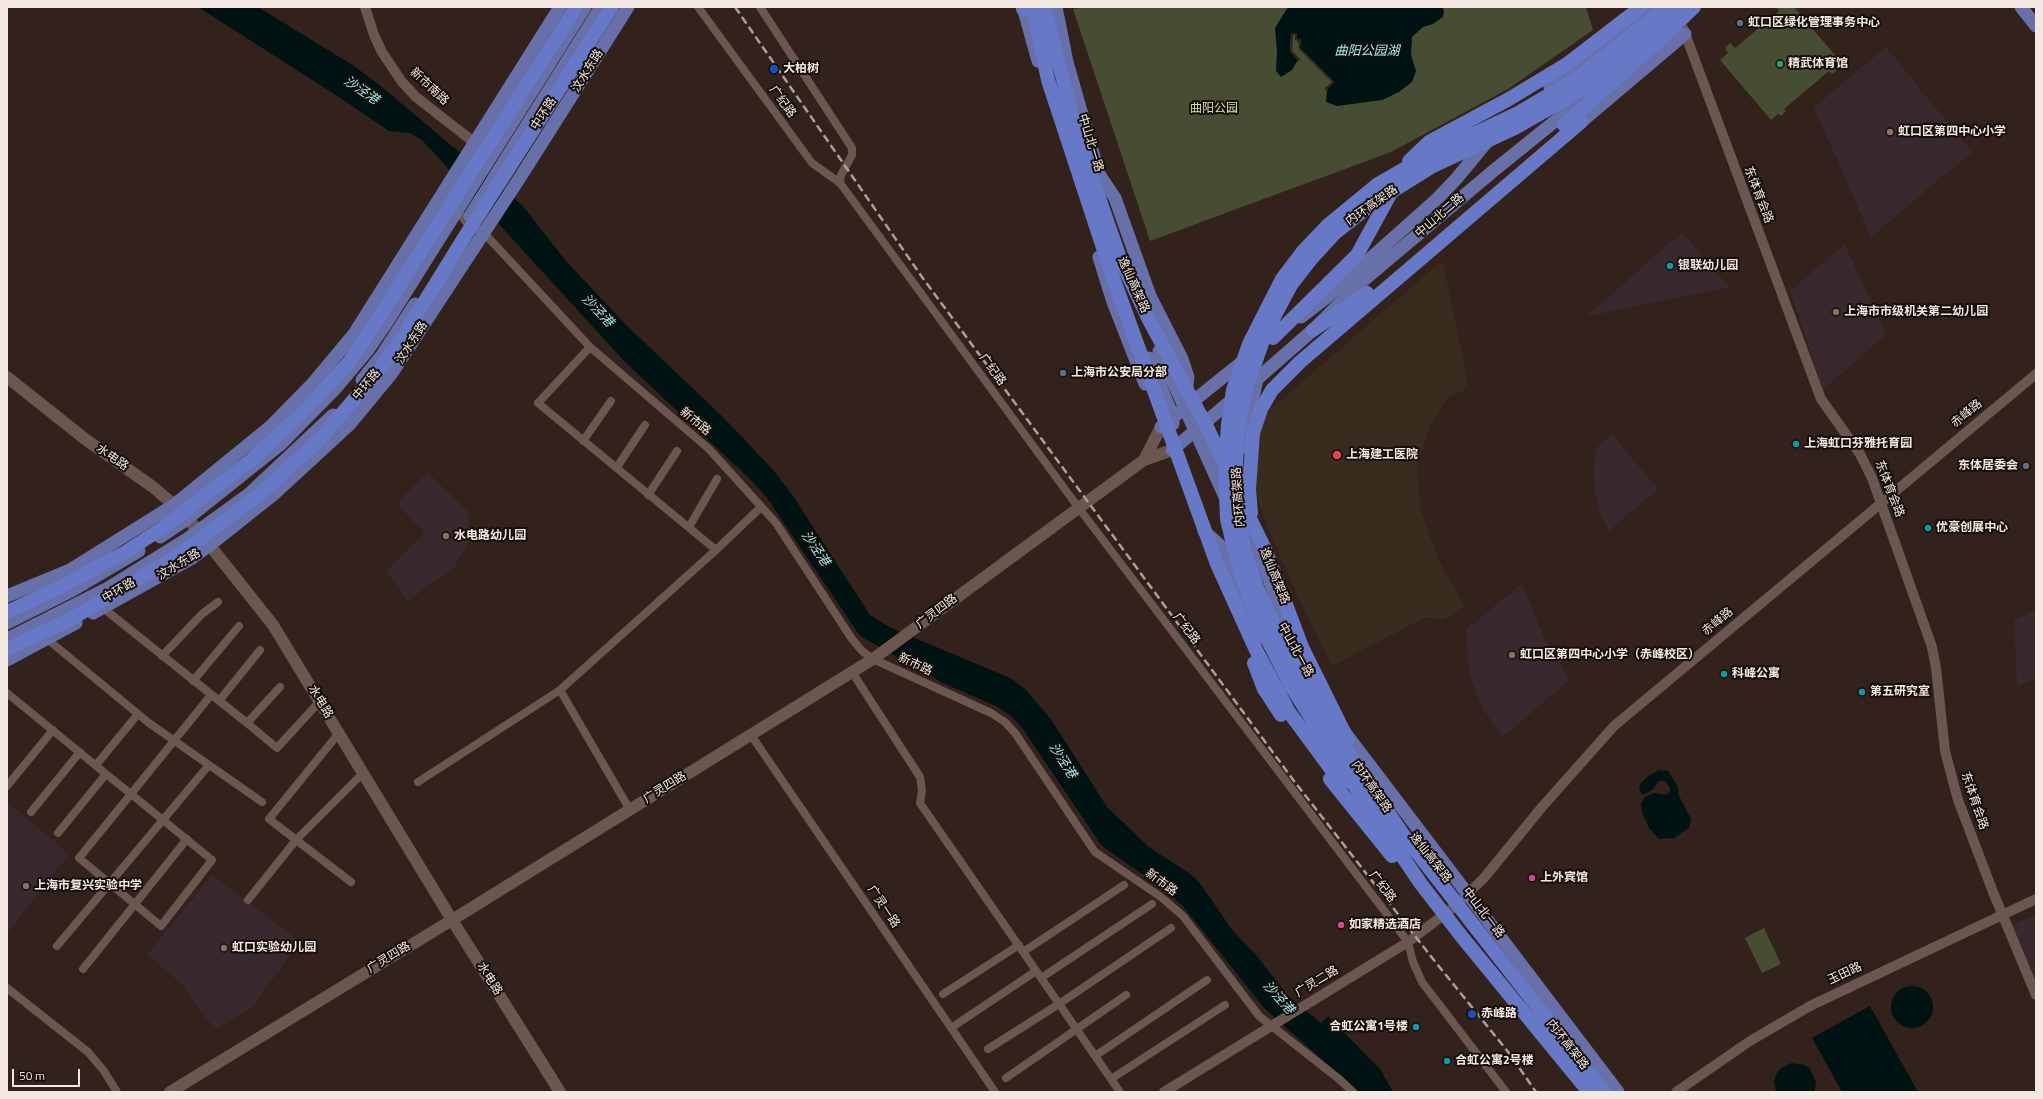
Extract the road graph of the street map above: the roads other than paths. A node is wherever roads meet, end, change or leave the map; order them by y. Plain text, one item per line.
1 (365, 7) edge
2 (560, 7) edge
3 (576, 7) edge
4 (585, 7) edge
5 (602, 7) edge
6 (612, 7) edge
7 (628, 7) edge
8 (698, 7) edge
9 (760, 7) edge
10 (1044, 7) edge
11 (1056, 7) edge
12 (1641, 7) edge
13 (1652, 7) edge
14 (1666, 7) edge
15 (1690, 7) edge
16 (1694, 7) edge
17 (2021, 7) edge
18 (2032, 7) edge
19 (1024, 9) edge
20 (1680, 10) edge
21 (2036, 12) edge
22 (2036, 26) edge
23 (1685, 34) junction
24 (543, 76) junction
25 (1610, 76) junction
26 (554, 83) junction
27 (506, 92) junction
28 (556, 122) junction
29 (1581, 122) junction
30 (474, 143) junction
31 (492, 155) junction
32 (503, 163) junction
33 (1098, 174) junction
34 (521, 176) junction
35 (840, 183) junction
36 (443, 194) junction
37 (457, 211) junction
38 (466, 222) junction
39 (484, 233) junction
40 (1099, 257) junction
41 (1313, 330) junction
42 (1273, 338) junction
43 (590, 347) junction
44 (342, 349) junction
45 (370, 371) junction
46 (2036, 374) edge
47 (7, 376) edge
48 (1257, 379) junction
49 (1159, 383) junction
50 (335, 389) junction
51 (611, 401) dead end
52 (365, 406) junction
53 (1185, 407) junction
54 (1173, 417) junction
55 (1160, 423) junction
56 (645, 425) dead end
57 (1196, 431) junction
58 (583, 440) junction
59 (677, 450) dead end
60 (1172, 450) junction
61 (1144, 460) junction
62 (617, 468) junction
63 (717, 479) dead end
64 (648, 494) junction
65 (1881, 503) junction
66 (174, 506) junction
67 (761, 507) junction
68 (1078, 507) junction
69 (187, 519) junction
70 (1197, 524) junction
71 (689, 527) junction
72 (198, 531) junction
73 (210, 545) junction
74 (716, 550) junction
75 (26, 588) junction
76 (73, 590) junction
77 (7, 596) edge
78 (218, 602) dead end
79 (103, 608) junction
80 (7, 612) edge
81 (7, 623) edge
82 (239, 626) dead end
83 (1279, 630) junction
84 (47, 639) junction
85 (7, 640) edge
86 (7, 650) edge
87 (260, 650) dead end
88 (162, 656) junction
89 (876, 656) junction
90 (7, 660) edge
91 (852, 672) junction
92 (193, 681) junction
93 (280, 687) dead end
94 (560, 690) junction
95 (7, 693) edge
96 (212, 695) junction
97 (219, 701) junction
98 (320, 701) junction
99 (138, 714) junction
100 (247, 723) junction
101 (52, 730) junction
102 (339, 733) junction
103 (751, 735) junction
104 (174, 740) junction
105 (80, 752) junction
106 (96, 765) junction
107 (209, 765) junction
108 (363, 773) junction
109 (106, 774) junction
110 (418, 782) dead end
111 (7, 786) edge
112 (131, 794) junction
113 (262, 802) dead end
114 (630, 810) junction
115 (31, 812) dead end
116 (163, 820) junction
117 (58, 833) dead end
118 (187, 839) junction
119 (296, 840) junction
120 (351, 882) dead end
121 (109, 883) junction
122 (1421, 884) junction
123 (1124, 885) dead end
124 (1468, 894) junction
125 (2036, 899) edge
126 (248, 900) dead end
127 (135, 904) junction
128 (1152, 904) dead end
129 (2002, 914) junction
130 (1442, 916) junction
131 (452, 920) junction
132 (1171, 928) dead end
133 (1462, 937) junction
134 (1408, 942) junction
135 (57, 946) dead end
136 (1021, 949) junction
137 (83, 969) dead end
138 (1036, 971) junction
139 (1041, 978) junction
140 (1207, 980) dead end
141 (7, 988) edge
142 (943, 994) dead end
143 (1126, 995) dead end
144 (2036, 995) edge
145 (1059, 1004) junction
146 (1225, 1005) dead end
147 (1274, 1024) junction
148 (951, 1028) junction
149 (1077, 1030) junction
150 (988, 1049) dead end
151 (1095, 1056) junction
152 (1006, 1078) dead end
153 (1111, 1079) junction
154 (117, 1092) edge
155 (170, 1092) edge
156 (560, 1092) edge
157 (995, 1092) edge
158 (1120, 1092) edge
159 (1164, 1092) edge
160 (1353, 1092) edge
161 (1506, 1092) edge
162 (1580, 1092) edge
163 (1589, 1092) edge
164 (1605, 1092) edge
165 (1618, 1092) edge
166 (1676, 1092) edge

1 - 30 street, 新市南路
2 - 27 main road
3 - 80 highway
4 - 24 main road
5 - 26 main road, 汶水东路
6 - 86 highway, 中环路
7 - 28 main road, 汶水东路
8 - 35 street, 广纪路
9 - 35 street
10 - 164 highway, 逸仙高架路
11 - 33 main road, 中山北一路
12 - 42 highway
13 - 42 main road, 中山北二路
14 - 122 highway, 内环高架路
15 - 20 main road, 中山北二路
16 - 41 highway
17 - 22 main road
18 - 21 main road
19 - 40 main road, 中山北一路
19 - 122 highway, 逸仙高架路
20 - 23 street, 东体育会路
20 - 25 main road, 中山北二路
20 - 83 highway, 内环高架路
23 - 29 main road
23 - 65 street, 东体育会路
24 - 27 main road
24 - 31 main road
25 - 29 main road
25 - 41 main road, 中山北二路
26 - 28 main road
26 - 32 main road, 汶水东路
27 - 30 main road
28 - 34 main road, 汶水东路
29 - 83 highway
30 - 31 street, 新市南路
30 - 36 main road
31 - 32 street, 新市南路
31 - 37 main road
32 - 34 street, 新市南路
32 - 38 main road, 汶水东路
33 - 53 main road
33 - 53 main road, 中山北一路
34 - 39 main road, 汶水东路
35 - 68 street, 广纪路
36 - 37 street, 新市路
36 - 44 main road
37 - 38 street, 新市路
37 - 50 main road
38 - 39 street, 新市路
38 - 45 main road, 汶水东路
39 - 43 street, 新市路
39 - 52 main road, 汶水东路
40 - 49 main road, 中山北一路
40 - 55 main road, 中山北一路
41 - 48 main road, 中山北二路
42 - 53 main road, 中山北二路
43 - 58 street
43 - 67 street, 新市路
44 - 50 main road
44 - 66 main road
45 - 52 main road
45 - 72 main road, 汶水东路
46 - 65 street, 赤峰路
47 - 66 main road, 水电路
48 - 57 main road, 中山北二路
48 - 83 main road
49 - 54 main road, 中山北一路
49 - 55 main road
50 - 69 main road
51 - 58 street
52 - 73 main road, 汶水东路
53 - 54 main road, 中山北二路
53 - 57 main road, 中山北一路
54 - 55 main road, 中山北二路
54 - 60 main road, 中山北一路
55 - 60 main road, 中山北一路
55 - 61 main road, 广灵四路
56 - 62 street
57 - 60 main road, 中山北二路
57 - 83 main road, 中山北一路
58 - 62 street
59 - 64 street
60 - 61 main road, 广灵四路
60 - 70 main road, 中山北一路
61 - 68 main road, 广灵四路
62 - 64 street
63 - 71 street
64 - 71 street
65 - 124 street, 赤峰路
65 - 129 street, 东体育会路
66 - 69 main road, 水电路
66 - 75 main road
67 - 74 street
67 - 89 street, 新市路
68 - 89 main road, 广灵四路
68 - 134 street, 广纪路
69 - 72 main road, 水电路
69 - 76 main road
70 - 130 main road, 中山北一路
70 - 133 highway
71 - 74 street
72 - 73 main road, 水电路
72 - 85 main road, 汶水东路
73 - 79 main road, 汶水东路
73 - 98 main road, 水电路
74 - 94 street
75 - 76 main road
75 - 77 main road
76 - 81 main road
78 - 88 street
79 - 84 main road, 汶水东路
79 - 88 street
82 - 92 street
83 - 124 main road, 中山北一路
83 - 164 highway, 内环高架路
84 - 90 main road, 汶水东路
84 - 99 street
87 - 97 street
88 - 92 street
89 - 91 main road, 广灵四路
89 - 147 street, 新市路
91 - 103 main road, 广灵四路
91 - 136 street
92 - 96 street
93 - 100 street
94 - 110 street
94 - 114 street
95 - 101 street
96 - 97 street
96 - 104 street
97 - 100 street
98 - 100 street
98 - 102 main road, 水电路
99 - 104 street
99 - 106 street
101 - 105 street
101 - 111 street
102 - 108 main road, 水电路
102 - 119 street
103 - 114 main road, 广灵四路
103 - 148 street, 广灵一路
104 - 107 street
104 - 112 street
105 - 106 street
105 - 115 street
106 - 109 street
107 - 113 street
107 - 116 street
108 - 119 street
108 - 131 main road, 水电路
109 - 112 street
109 - 117 street
112 - 116 street
112 - 121 street
114 - 131 main road, 广灵四路
116 - 118 street
116 - 121 street
118 - 127 street
118 - 127 street
119 - 120 street
119 - 126 street
121 - 127 street
121 - 135 street
122 - 133 highway, 内环高架路
123 - 136 street
124 - 130 street, 赤峰路
124 - 165 main road, 中山北一路
125 - 129 street, 玉田路
127 - 137 street
128 - 139 street
129 - 144 street, 东体育会路
129 - 166 street, 玉田路
130 - 134 street, 广灵二路
130 - 162 main road, 中山北一路
131 - 155 main road, 广灵四路
131 - 156 main road, 水电路
132 - 145 street
133 - 163 highway, 内环高架路
134 - 147 street, 广灵二路
134 - 161 street, 广纪路
136 - 138 street
136 - 142 street
138 - 139 street
138 - 148 street
139 - 145 street
140 - 151 street
141 - 154 street
143 - 149 street
145 - 149 street
145 - 150 street
146 - 153 street
147 - 159 street, 广灵二路
147 - 160 street, 新市路
148 - 157 street, 广灵一路
149 - 151 street
149 - 152 street
151 - 153 street
153 - 158 street

